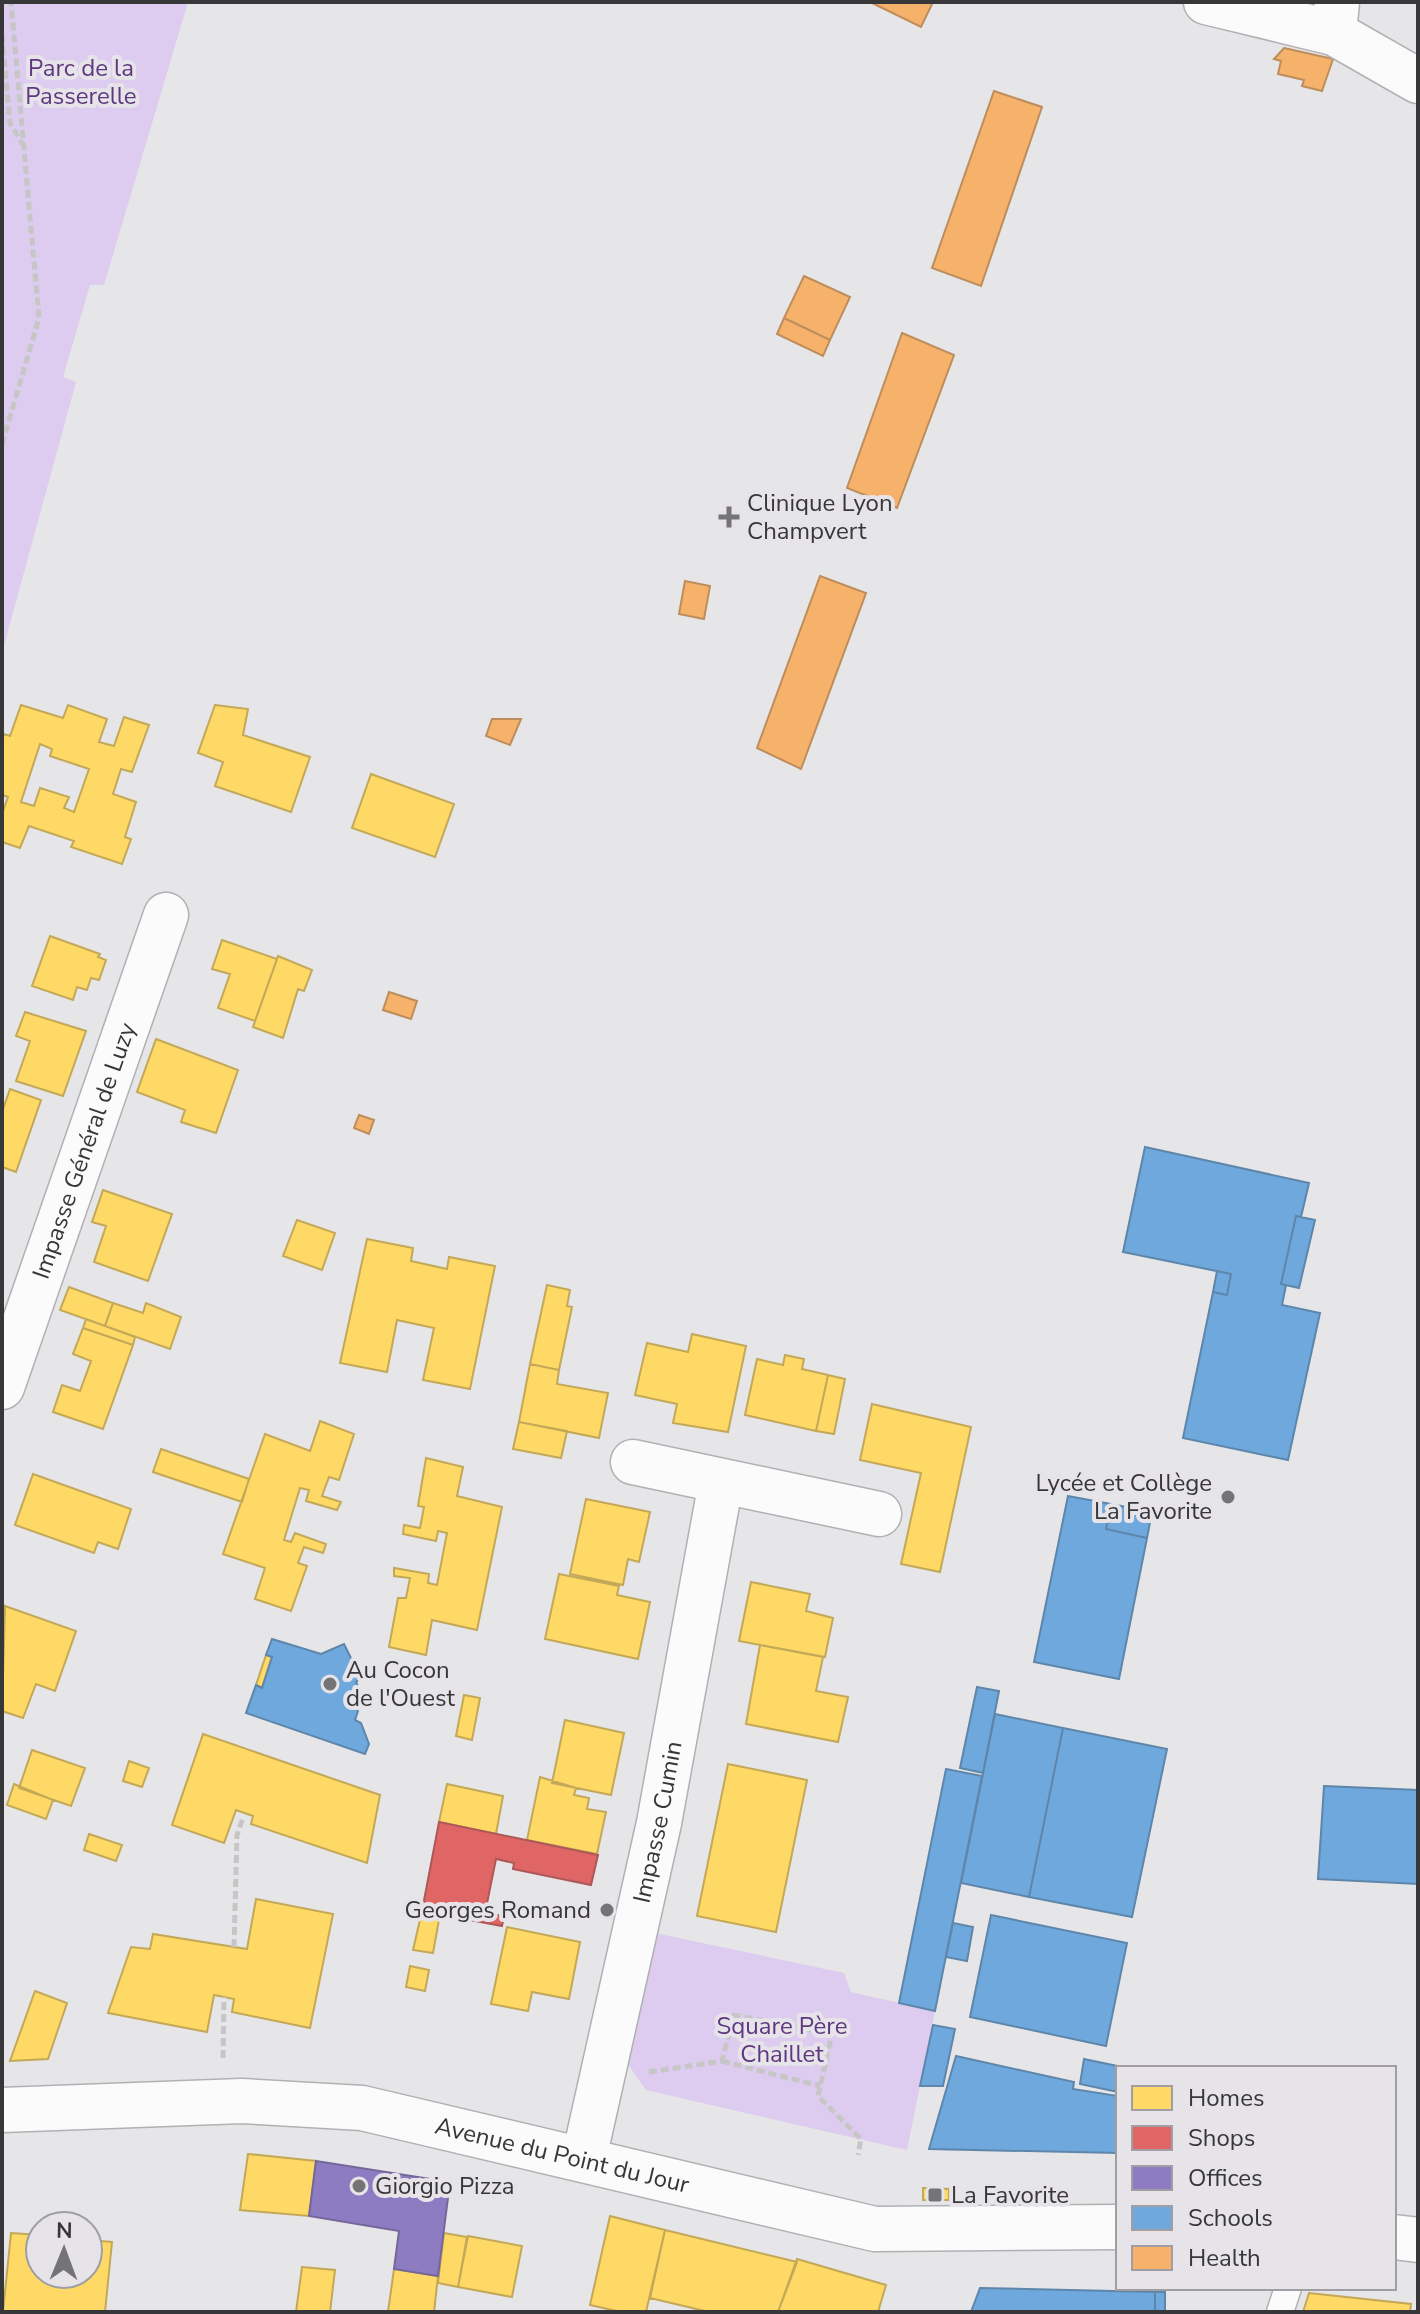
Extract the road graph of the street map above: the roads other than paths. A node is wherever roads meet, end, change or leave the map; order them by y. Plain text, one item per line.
1 (1206, 2) edge
2 (1336, 18) edge
3 (1418, 81) edge
4 (166, 915) dead end
5 (2, 1387) edge
6 (633, 1462) dead end
7 (721, 1482) junction
8 (879, 1514) dead end
9 (2, 2110) edge
10 (584, 2158) junction
11 (1116, 2227) edge
12 (1396, 2237) edge
13 (1418, 2240) edge
14 (1287, 2290) edge
15 (1280, 2312) edge

1 - 2 street
2 - 3 street
4 - 5 street, Impasse Général de Luzy
6 - 7 street
7 - 8 street
7 - 10 street, Impasse Cumin
9 - 10 street, Avenue du Point du Jour
10 - 11 street, Avenue du Point du Jour
12 - 13 street
14 - 15 lane

